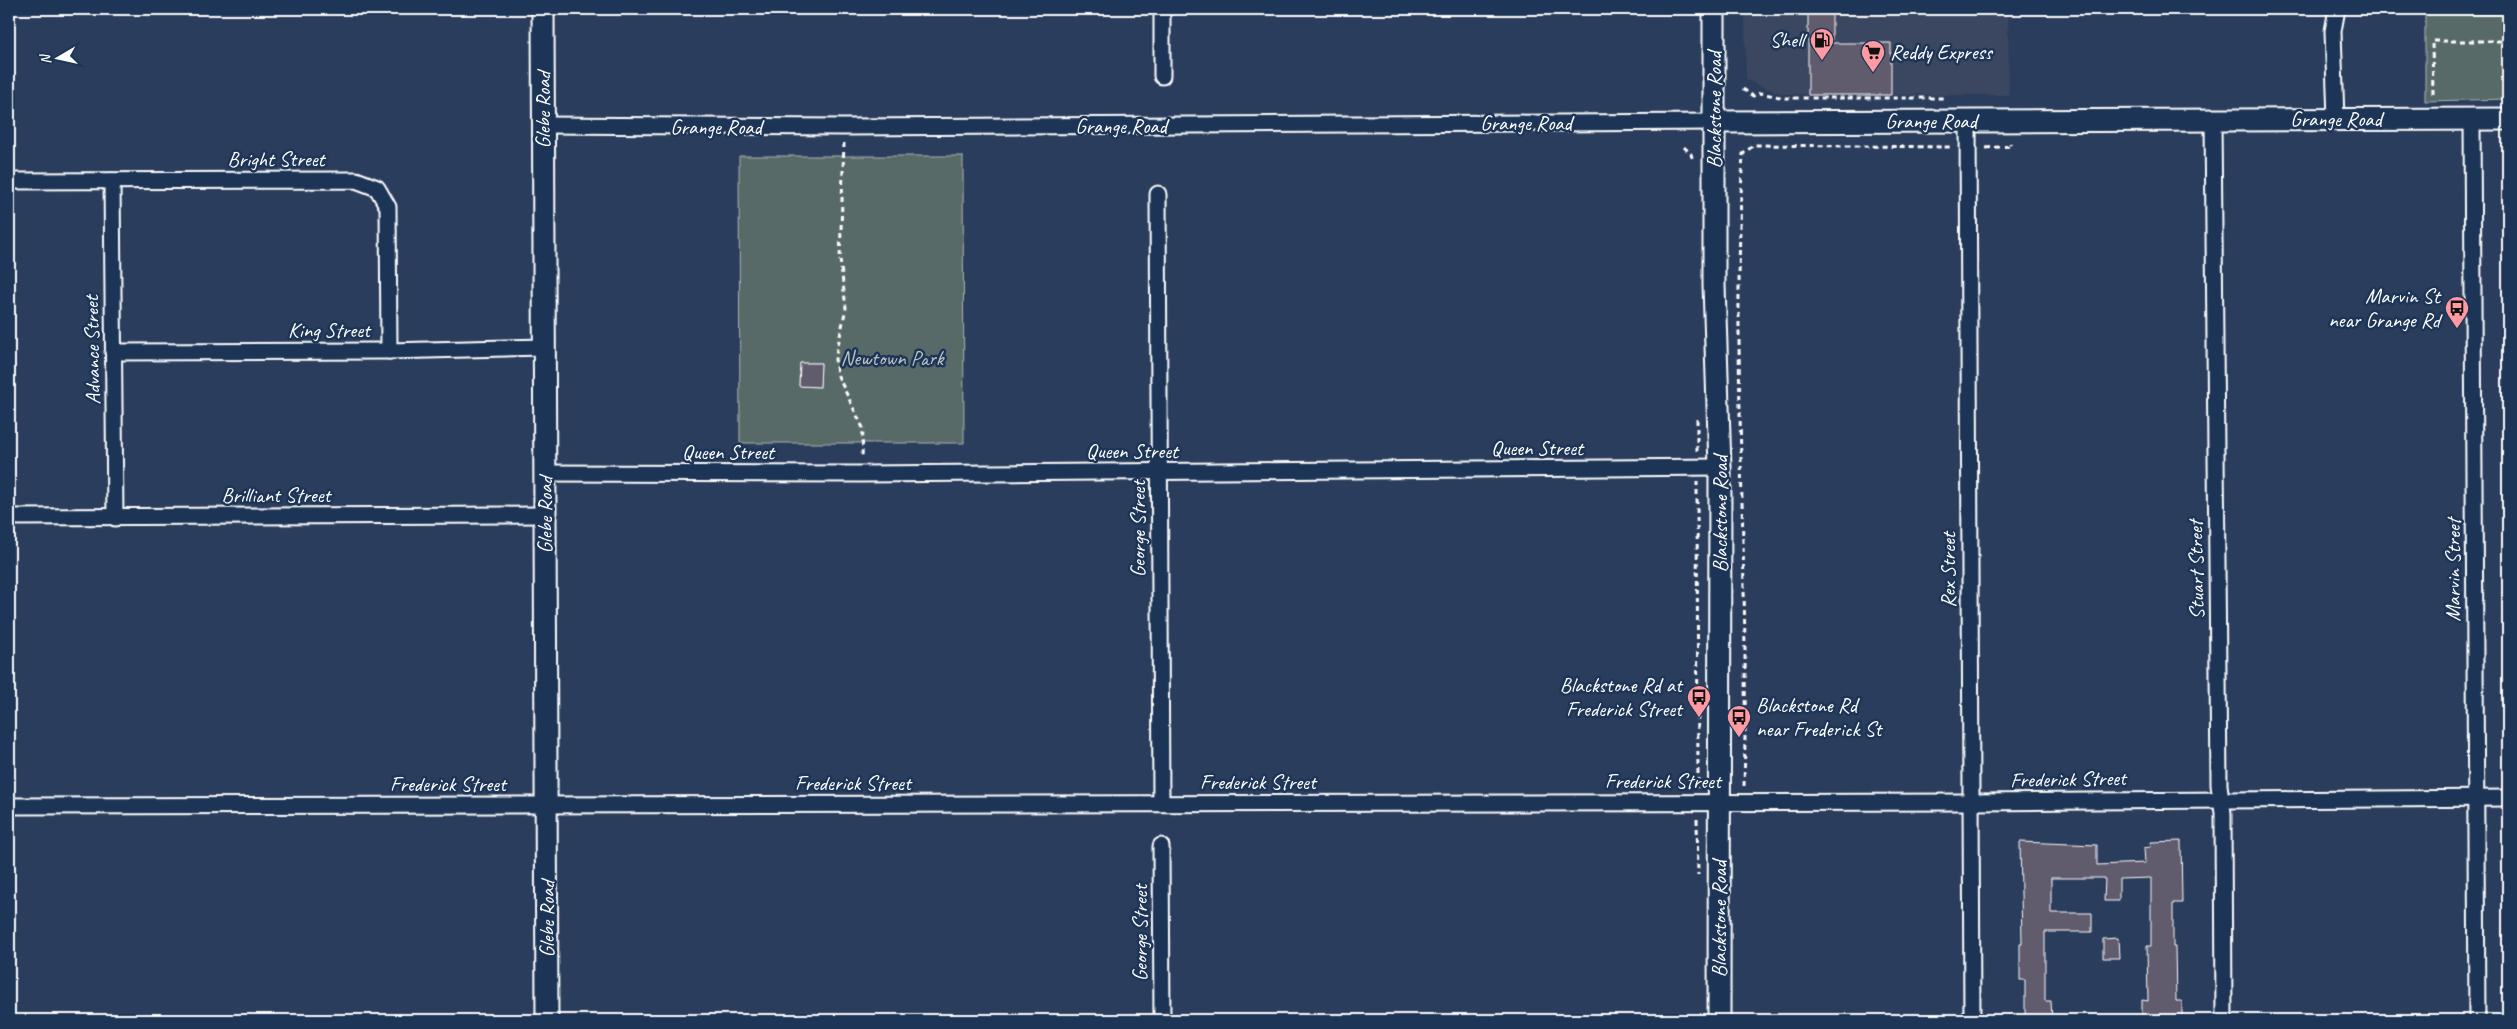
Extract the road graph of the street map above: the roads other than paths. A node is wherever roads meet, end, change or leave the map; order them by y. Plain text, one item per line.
1 (543, 9) edge
2 (1162, 9) edge
3 (1714, 9) edge
4 (2336, 9) edge
5 (1162, 76) dead end
6 (2508, 118) edge
7 (2336, 119) junction
8 (2472, 119) junction
9 (1968, 120) junction
10 (2213, 120) junction
11 (1714, 122) junction
12 (543, 125) junction
13 (9, 181) edge
14 (112, 181) junction
15 (1158, 194) dead end
16 (545, 347) junction
17 (389, 351) junction
18 (113, 352) junction
19 (1720, 468) junction
20 (1159, 472) junction
21 (545, 473) junction
22 (544, 515) junction
23 (9, 517) edge
24 (115, 518) junction
25 (2221, 798) junction
26 (2476, 798) junction
27 (2508, 798) edge
28 (1719, 802) junction
29 (1970, 802) junction
30 (1161, 803) junction
31 (546, 805) junction
32 (9, 806) edge
33 (1161, 846) dead end
34 (547, 1020) edge
35 (1162, 1020) edge
36 (1719, 1020) edge
37 (1972, 1020) edge
38 (2224, 1020) edge
39 (2478, 1020) edge

1 - 12 main road, Glebe Road
2 - 5 street
3 - 11 main road, Blackstone Road
4 - 7 street
6 - 8 main road, Grange Road
7 - 8 main road, Grange Road
7 - 10 main road, Grange Road
8 - 26 street, Marvin Street
9 - 10 main road, Grange Road
9 - 11 main road, Grange Road
9 - 29 street, Rex Street
10 - 25 street, Stuart Street
11 - 12 street, Grange Road
11 - 19 main road, Blackstone Road
12 - 16 main road, Glebe Road
13 - 14 street, Bright Street
14 - 17 street, Bright Street
14 - 18 street, Advance Street
15 - 20 street, George Street
16 - 17 street, King Street
16 - 21 main road, Glebe Road
17 - 18 street, King Street
18 - 24 street, Advance Street
19 - 20 street, Queen Street
19 - 28 main road, Blackstone Road
20 - 21 street, Queen Street
20 - 30 street, George Street
21 - 22 main road, Glebe Road
22 - 24 street, Brilliant Street
22 - 31 main road, Glebe Road
23 - 24 street, Brilliant Street
25 - 26 street, Frederick Street
25 - 29 street, Frederick Street
25 - 38 street, Stuart Street
26 - 27 street, Frederick Street
26 - 39 street, Marvin Street
28 - 29 street, Frederick Street
28 - 30 street, Frederick Street
28 - 36 main road, Blackstone Road
29 - 37 street, Rex Street
30 - 31 street, Frederick Street
31 - 32 street, Frederick Street
31 - 34 main road, Glebe Road
33 - 35 street, George Street

